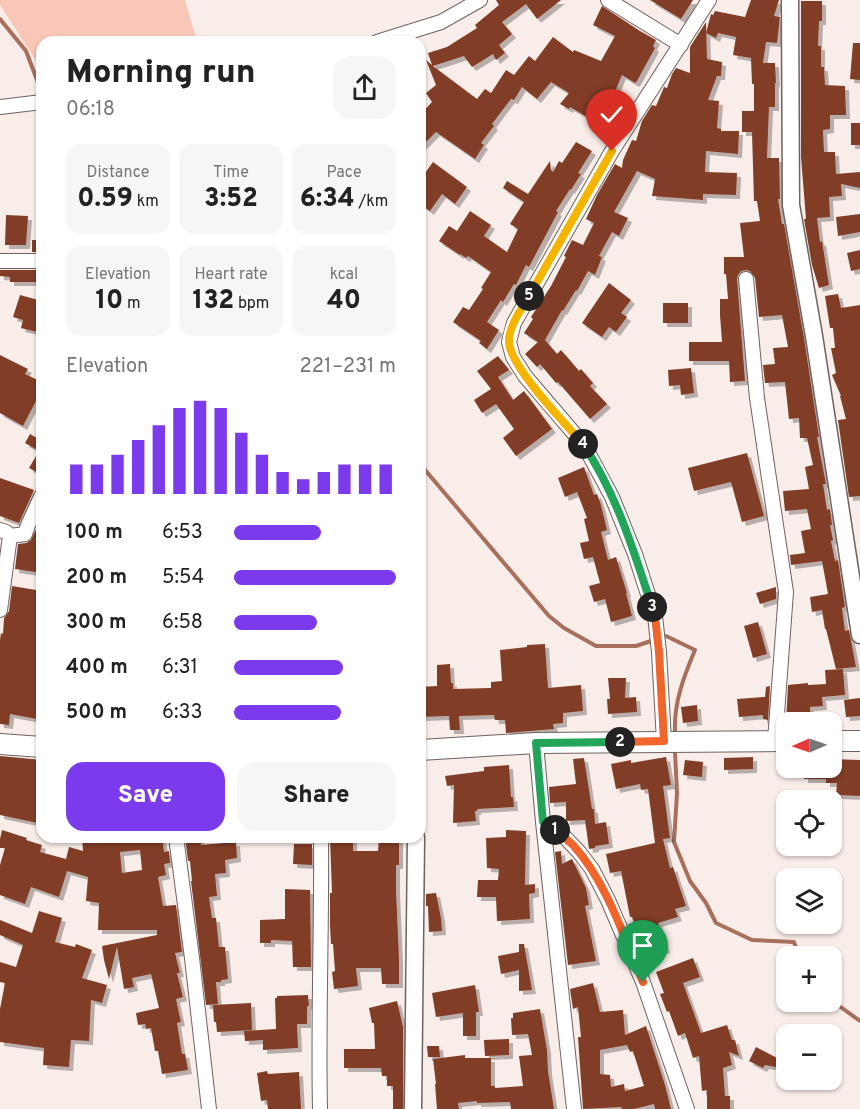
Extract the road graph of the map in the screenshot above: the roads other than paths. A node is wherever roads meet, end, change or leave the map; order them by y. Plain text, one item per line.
1 (480, 0) edge
2 (608, 0) edge
3 (709, 0) edge
4 (790, 0) edge
5 (396, 36) edge
6 (681, 45) junction
7 (36, 102) edge
8 (0, 107) edge
9 (0, 261) edge
10 (36, 261) edge
11 (746, 279) dead end
12 (36, 508) edge
13 (5, 533) edge
14 (0, 610) edge
15 (860, 635) edge
16 (781, 712) edge
17 (664, 741) junction
18 (776, 741) edge
19 (842, 741) edge
20 (860, 741) edge
21 (536, 743) junction
22 (0, 744) edge
23 (36, 747) edge
24 (426, 750) edge
25 (543, 822) junction
26 (177, 843) edge
27 (321, 843) edge
28 (416, 843) edge
29 (209, 1109) edge
30 (320, 1109) edge
31 (413, 1109) edge
32 (574, 1109) edge
33 (687, 1109) edge

1 - 5 street
2 - 6 street
3 - 6 street
4 - 15 street
6 - 17 street
7 - 8 street
9 - 10 street
11 - 16 street
12 - 13 street
13 - 14 street
17 - 18 main road
17 - 21 main road
19 - 20 main road
21 - 24 main road
21 - 25 street
22 - 23 main road
25 - 32 street
25 - 33 street
26 - 29 street
27 - 30 street
28 - 31 street

